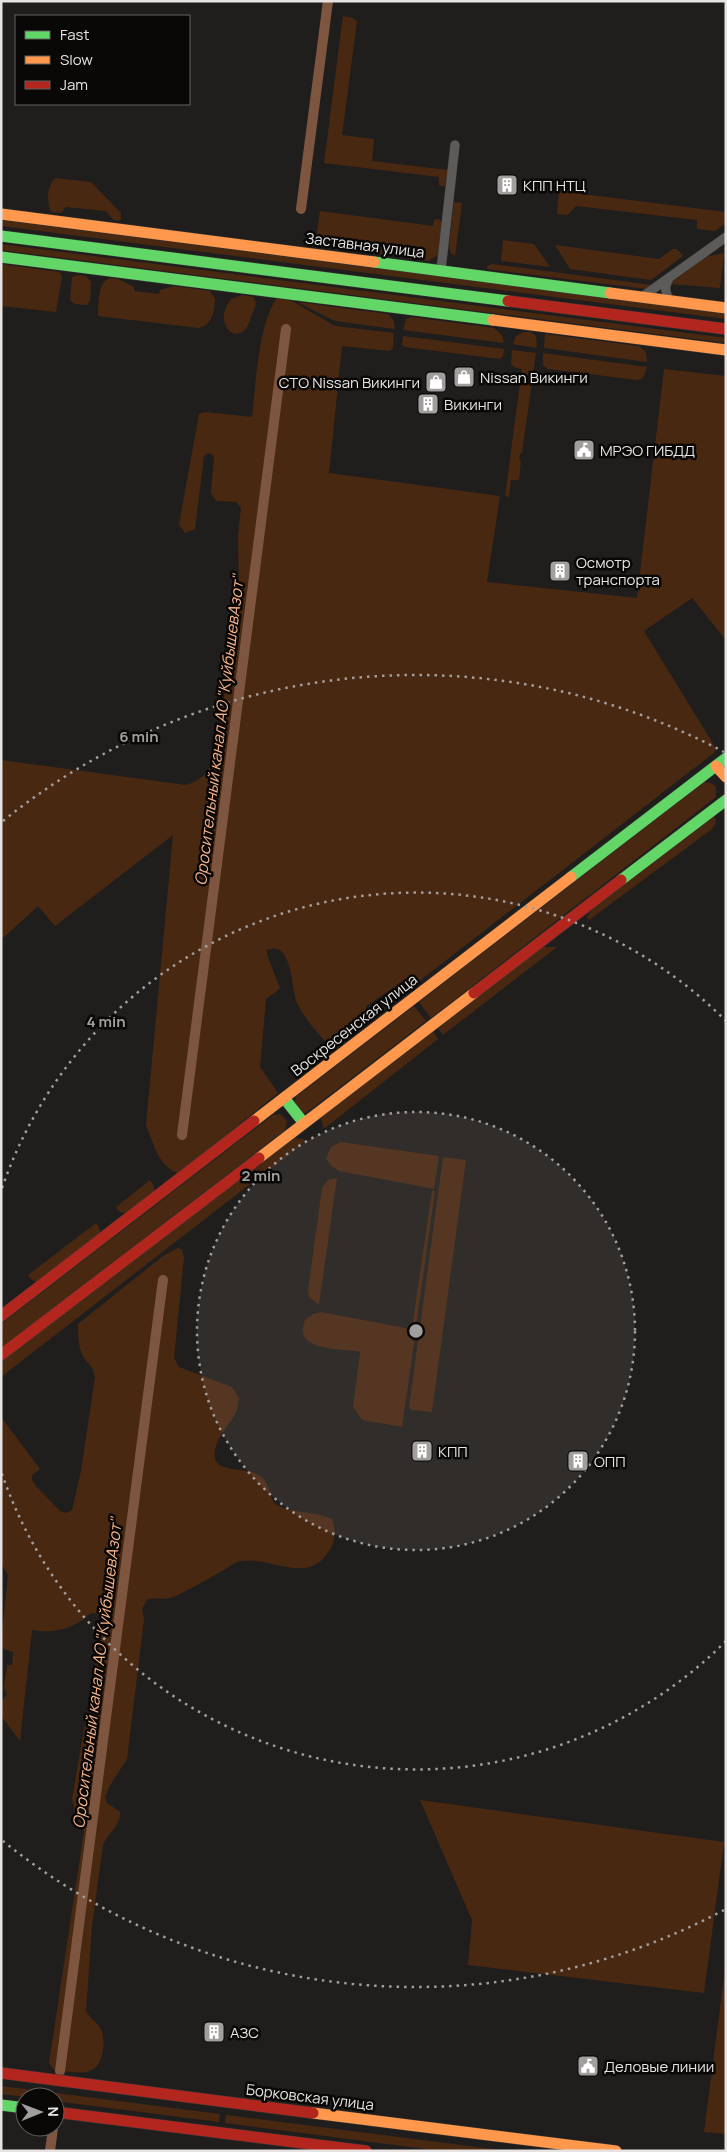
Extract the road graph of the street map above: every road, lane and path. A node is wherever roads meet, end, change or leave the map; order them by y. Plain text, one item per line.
1 (455, 145) dead end
2 (1, 214) edge
3 (1, 236) edge
4 (726, 237) edge
5 (292, 251) junction
6 (1, 257) edge
7 (441, 270) junction
8 (290, 273) junction
9 (672, 276) junction
10 (642, 297) junction
11 (670, 300) junction
12 (726, 308) edge
13 (726, 330) edge
14 (726, 350) edge
15 (721, 762) edge
16 (726, 777) edge
17 (726, 800) edge
18 (284, 1098) junction
19 (303, 1122) junction
20 (1, 1316) edge
21 (1, 1355) edge
22 (1, 2073) edge
23 (1, 2105) edge
24 (15, 2107) edge
25 (65, 2113) edge
26 (366, 2151) edge
27 (616, 2151) edge

1 - 7 street
2 - 5 main road, Заставная улица
3 - 8 main road
4 - 9 street
5 - 7 main road, Заставная улица
5 - 8 main road
6 - 14 main road
7 - 10 main road, Заставная улица
8 - 13 main road
9 - 10 street
9 - 11 street
10 - 11 main road, Заставная улица
11 - 12 main road, Заставная улица
15 - 16 main road
15 - 18 main road, Воскресенская улица
17 - 19 main road
18 - 19 main road
18 - 20 main road, Воскресенская улица
19 - 21 main road
22 - 27 main road, Борковская улица
23 - 24 main road
25 - 26 main road

